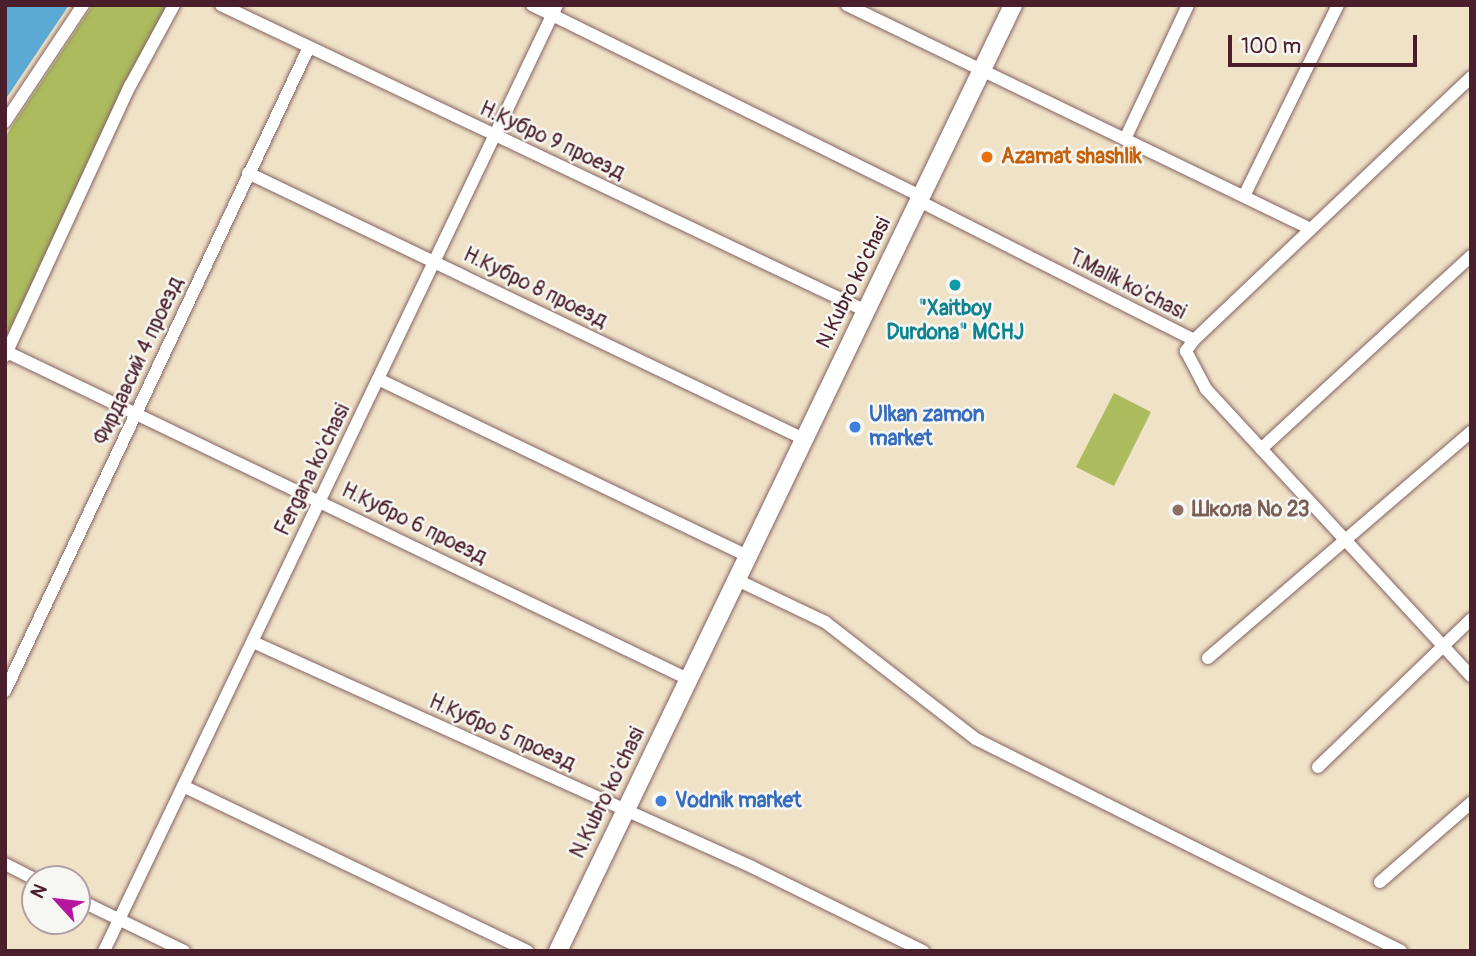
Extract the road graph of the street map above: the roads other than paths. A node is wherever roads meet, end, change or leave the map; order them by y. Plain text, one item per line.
1 (83, 5) edge
2 (174, 5) edge
3 (221, 5) edge
4 (532, 5) edge
5 (847, 5) edge
6 (1013, 5) edge
7 (1188, 5) edge
8 (1338, 5) edge
9 (555, 10) edge
10 (309, 47) junction
11 (982, 70) junction
12 (1471, 77) edge
13 (5, 122) edge
14 (495, 135) junction
15 (1125, 139) junction
16 (248, 173) junction
17 (1244, 196) junction
18 (920, 198) junction
19 (1309, 228) junction
20 (1471, 256) edge
21 (435, 260) junction
22 (866, 311) junction
23 (1194, 340) junction
24 (6, 354) edge
25 (378, 379) junction
26 (137, 412) junction
27 (1471, 432) edge
28 (804, 439) junction
29 (1261, 449) junction
30 (320, 500) junction
31 (1347, 543) junction
32 (748, 556) junction
33 (737, 580) junction
34 (1471, 619) edge
35 (253, 642) junction
36 (1442, 645) junction
37 (1208, 658) dead end
38 (1471, 676) edge
39 (688, 679) junction
40 (5, 691) edge
41 (1318, 767) dead end
42 (183, 786) junction
43 (1471, 803) edge
44 (626, 811) junction
45 (5, 864) edge
46 (21, 872) edge
47 (1380, 883) dead end
48 (91, 906) edge
49 (119, 920) junction
50 (104, 951) edge
51 (184, 951) edge
52 (527, 951) edge
53 (558, 951) edge
54 (923, 951) edge
55 (1401, 951) edge

1 - 13 street
2 - 24 street
3 - 10 street, Н.Кубро 9 проезд
4 - 9 street, T.Malik ko'chasi
5 - 11 street
6 - 11 street, N.Kubro ko'chasi
7 - 15 street
8 - 17 street
9 - 14 street, Fergana ko'chasi
9 - 18 street, T.Malik ko'chasi
10 - 14 street, Н.Кубро 9 проезд
10 - 16 street, Фирдавсий 4 проезд
11 - 15 street
11 - 18 street, N.Kubro ko'chasi
12 - 19 street
14 - 21 street, Fergana ko'chasi
14 - 22 street, Н.Кубро 9 проезд
15 - 17 street
16 - 21 street, Н.Кубро 8 проезд
16 - 26 street, Фирдавсий 4 проезд
17 - 19 street
18 - 22 street, N.Kubro ko'chasi
18 - 23 street, T.Malik ko'chasi
19 - 23 street
20 - 29 street
21 - 25 street, Fergana ko'chasi
21 - 28 street, Н.Кубро 8 проезд
22 - 28 street, N.Kubro ko'chasi
23 - 29 street, T.Malik ko'chasi
24 - 26 street, Н.Кубро 6 проезд
25 - 30 street, Fergana ko'chasi
25 - 32 street
26 - 30 street, Н.Кубро 6 проезд
26 - 40 street, Фирдавсий 4 проезд
27 - 31 street
28 - 32 street, N.Kubro ko'chasi
29 - 31 street, T.Malik ko'chasi
30 - 35 street, Fergana ko'chasi
30 - 39 street, Н.Кубро 6 проезд
31 - 36 street, T.Malik ko'chasi
31 - 37 street
32 - 33 street, N.Kubro ko'chasi
33 - 39 street, N.Kubro ko'chasi
33 - 55 street
34 - 36 street
35 - 42 street, Fergana ko'chasi
35 - 44 street, Н.Кубро 5 проезд
36 - 38 street, T.Malik ko'chasi
36 - 41 street
39 - 44 street, N.Kubro ko'chasi
42 - 49 street, Fergana ko'chasi
42 - 52 street
43 - 47 street
44 - 53 street, N.Kubro ko'chasi
44 - 54 street, Н.Кубро 5 проезд
45 - 46 street
48 - 49 street
49 - 50 street, Fergana ko'chasi
49 - 51 street

